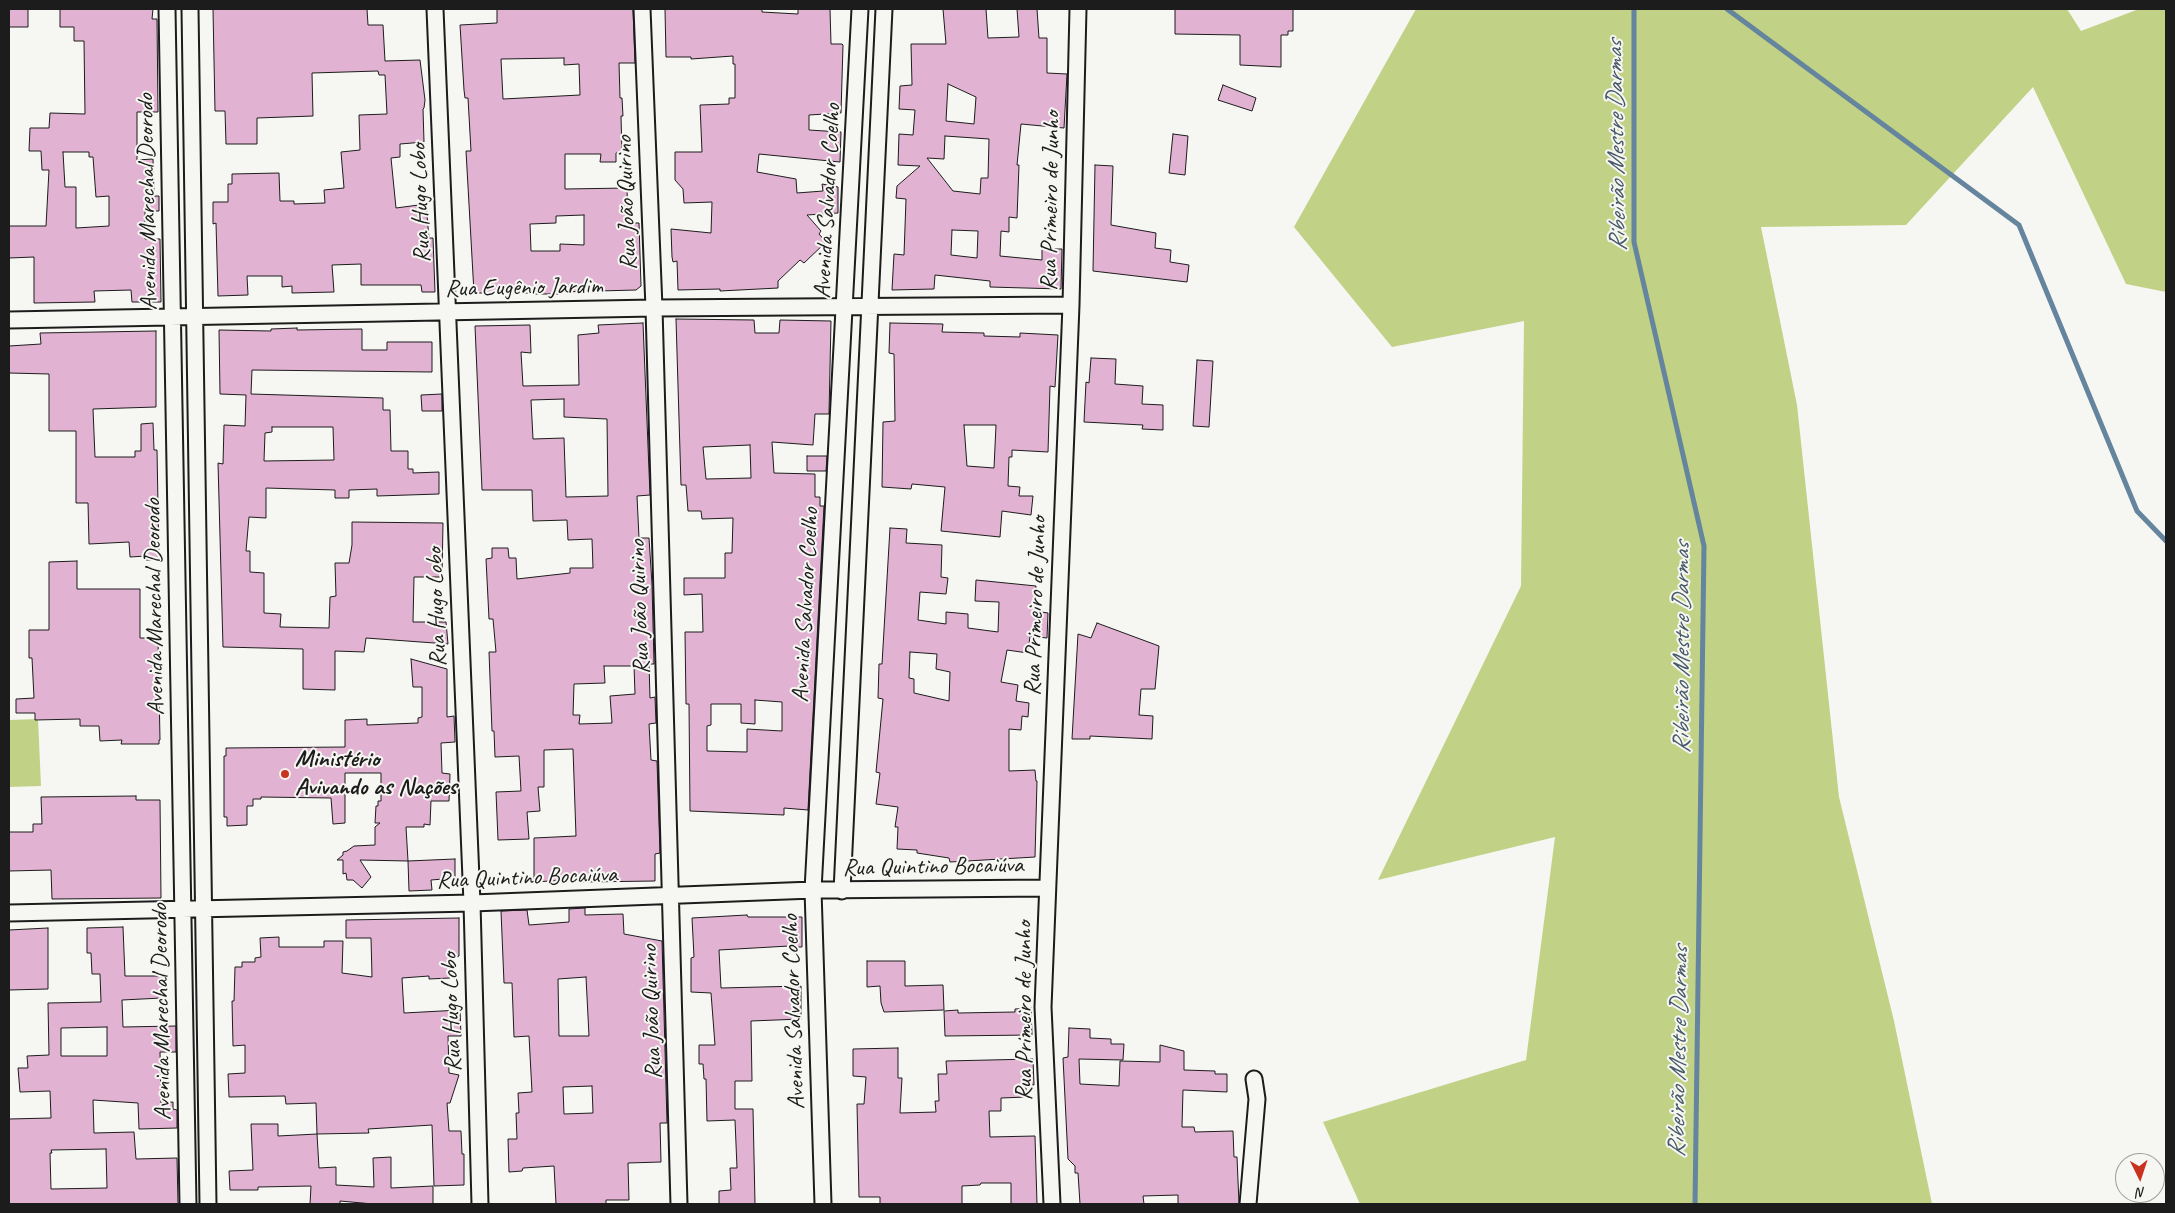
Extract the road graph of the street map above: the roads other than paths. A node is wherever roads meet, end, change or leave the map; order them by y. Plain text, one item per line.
1 (168, 9) edge
2 (190, 9) edge
3 (435, 9) edge
4 (642, 9) edge
5 (860, 9) edge
6 (884, 9) edge
7 (1078, 9) edge
8 (1071, 305) junction
9 (845, 306) junction
10 (868, 306) junction
11 (654, 308) junction
12 (448, 312) junction
13 (173, 317) junction
14 (195, 317) junction
15 (9, 320) edge
16 (1047, 888) junction
17 (813, 890) junction
18 (842, 890) junction
19 (671, 896) junction
20 (472, 903) junction
21 (203, 909) junction
22 (183, 910) junction
23 (9, 913) edge
24 (1254, 1079) dead end
25 (188, 1204) edge
26 (208, 1204) edge
27 (480, 1204) edge
28 (679, 1204) edge
29 (823, 1204) edge
30 (1052, 1204) edge
31 (1248, 1204) edge

1 - 13 street, Avenida Marechal Deorodo
2 - 14 street, Avenida Marechal Deorodo
3 - 12 street, Rua Hugo Lobo
4 - 11 street, Rua João Quirino
5 - 9 street, Avenida Salvador Coelho
6 - 10 street, Avenida Salvador Coelho
7 - 8 street, Rua Primeiro de Junho
8 - 10 street, Rua Eugênio Jardim
8 - 16 street, Rua Primeiro de Junho
9 - 10 street, Rua Eugênio Jardim
9 - 11 street, Rua Eugênio Jardim
9 - 17 street, Avenida Salvador Coelho
10 - 18 street, Avenida Salvador Coelho
11 - 12 street, Rua Eugênio Jardim
11 - 19 street, Rua João Quirino
12 - 14 street, Rua Eugênio Jardim
12 - 20 street, Rua Hugo Lobo
13 - 14 street, Rua Eugênio Jardim
13 - 15 street, Rua Eugênio Jardim
13 - 22 street, Avenida Marechal Deorodo
14 - 21 street, Avenida Marechal Deorodo
16 - 18 street, Rua Quintino Bocaiúva
16 - 30 street, Rua Primeiro de Junho
17 - 18 street, Rua Quintino Bocaiúva
17 - 19 street, Rua Quintino Bocaiúva
17 - 29 street, Avenida Salvador Coelho
19 - 20 street, Rua Quintino Bocaiúva
19 - 28 street, Rua João Quirino
20 - 21 street, Rua Quintino Bocaiúva
20 - 27 street, Rua Hugo Lobo
21 - 22 street, Rua Quintino Bocaiúva
21 - 26 street, Avenida Marechal Deorodo
22 - 23 street, Rua Quintino Bocaiúva
22 - 25 street, Avenida Marechal Deorodo
24 - 31 street

